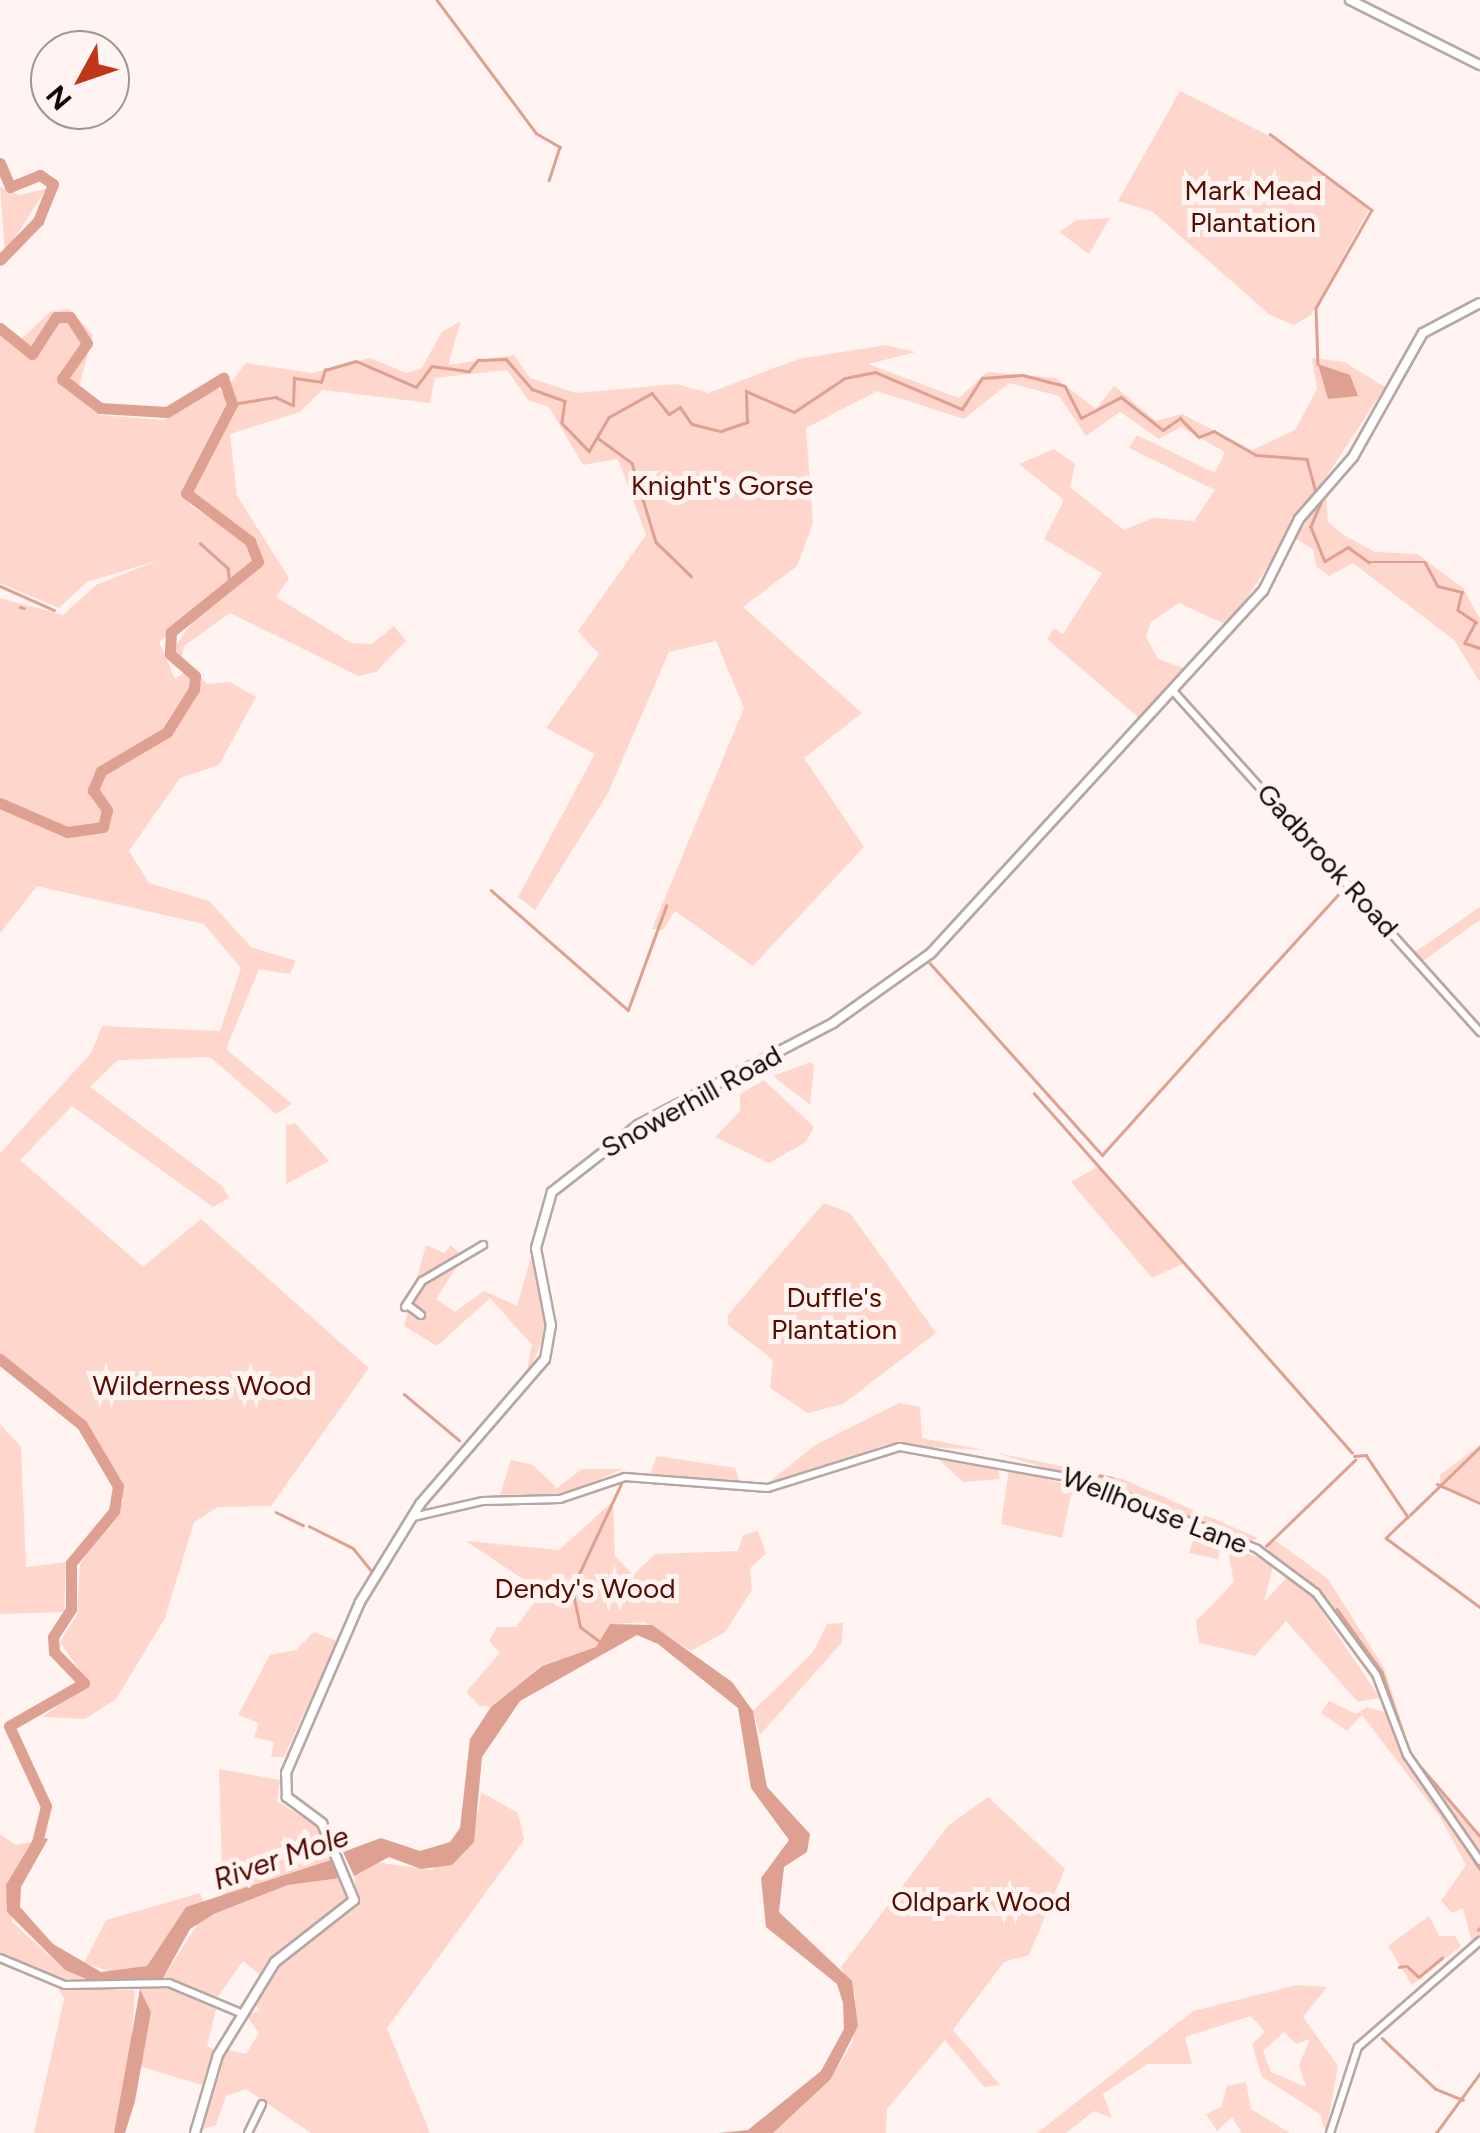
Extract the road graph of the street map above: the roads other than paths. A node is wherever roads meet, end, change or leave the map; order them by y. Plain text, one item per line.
1 (1350, 0) edge
2 (1480, 66) edge
3 (1480, 303) edge
4 (1173, 691) junction
5 (1480, 1032) edge
6 (483, 1245) dead end
7 (421, 1314) dead end
8 (426, 1495) junction
9 (437, 1508) junction
10 (412, 1517) junction
11 (1480, 1861) edge
12 (1480, 1941) edge
13 (0, 1958) edge
14 (243, 2014) junction
15 (262, 2104) dead end
16 (195, 2133) edge
17 (248, 2133) edge
18 (1330, 2133) edge

1 - 2 street
3 - 4 street, Snowerhill Road
4 - 5 street, Gadbrook Road
4 - 8 street, Snowerhill Road
6 - 7 street
8 - 9 street
8 - 10 street, Snowerhill Road
9 - 10 street, Wellhouse Lane
9 - 11 street, Wellhouse Lane
10 - 14 street, Snowerhill Road
12 - 18 street
13 - 14 street
14 - 16 street
15 - 17 street

